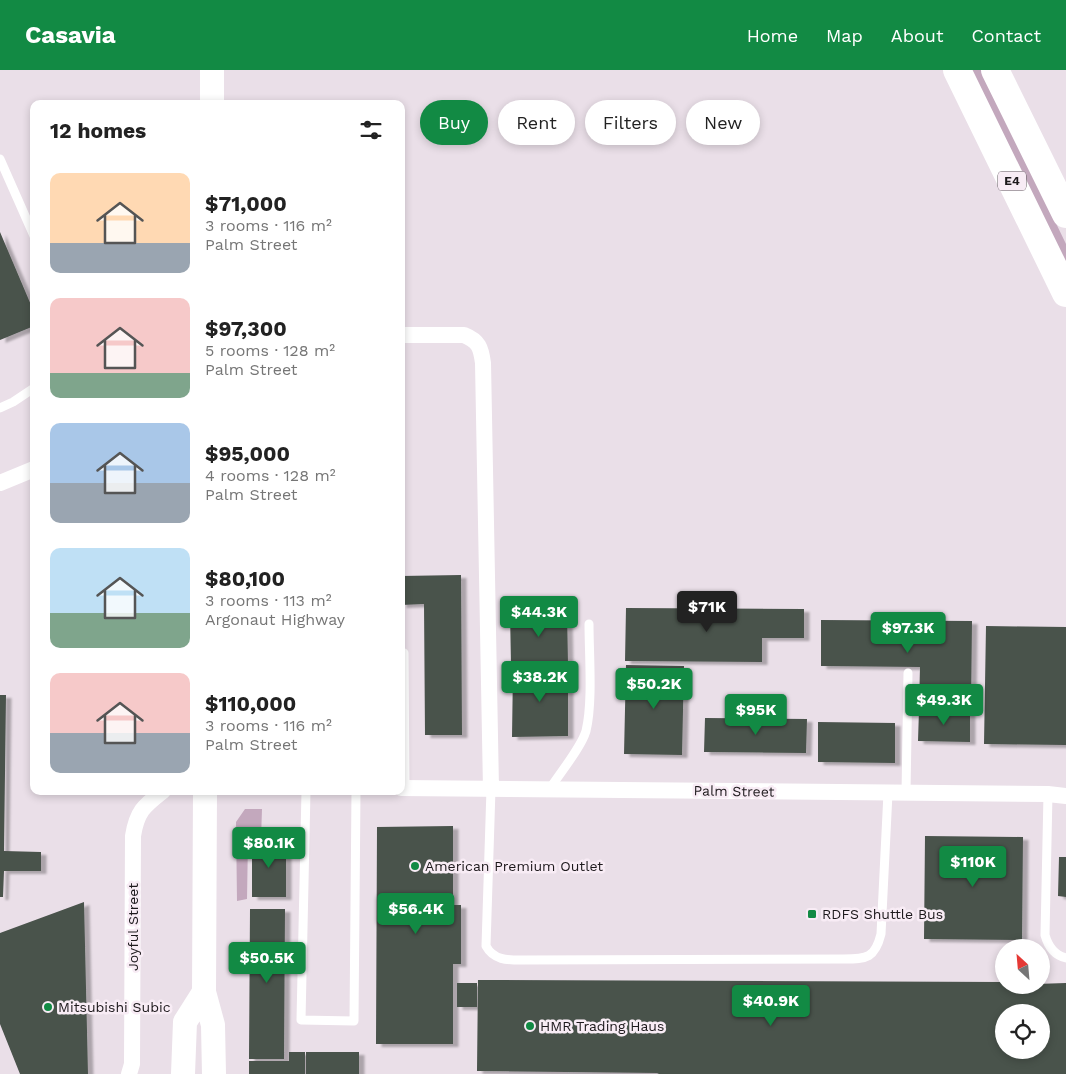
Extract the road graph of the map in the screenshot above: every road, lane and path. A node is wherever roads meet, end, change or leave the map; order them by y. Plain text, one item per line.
1 (212, 70) edge
2 (957, 70) edge
3 (996, 70) edge
4 (212, 100) edge
5 (0, 159) edge
6 (1066, 214) edge
7 (30, 227) edge
8 (1066, 293) edge
9 (405, 335) edge
10 (30, 391) edge
11 (0, 408) edge
12 (30, 471) edge
13 (0, 483) edge
14 (590, 624) dead end
15 (908, 673) dead end
16 (405, 788) edge
17 (491, 789) junction
18 (549, 790) junction
19 (888, 793) junction
20 (906, 793) junction
21 (1048, 794) junction
22 (158, 795) edge
23 (206, 795) edge
24 (306, 795) edge
25 (356, 795) edge
26 (1066, 796) edge
27 (1066, 958) edge
28 (204, 992) junction
29 (129, 1074) edge
30 (183, 1074) edge
31 (214, 1074) edge

1 - 4 street
2 - 8 highway, E4
3 - 6 highway, E4
5 - 7 lane
9 - 17 street
10 - 11 lane
12 - 13 street
14 - 18 lane
15 - 20 lane
16 - 17 street, Palm Street
17 - 18 street, Palm Street
17 - 19 lane
18 - 19 street, Palm Street
19 - 20 street, Palm Street
20 - 21 street, Palm Street
21 - 26 street, Palm Street
21 - 27 lane
22 - 29 street, Joyful Street
23 - 28 street
24 - 25 lane
28 - 30 street
28 - 31 street

